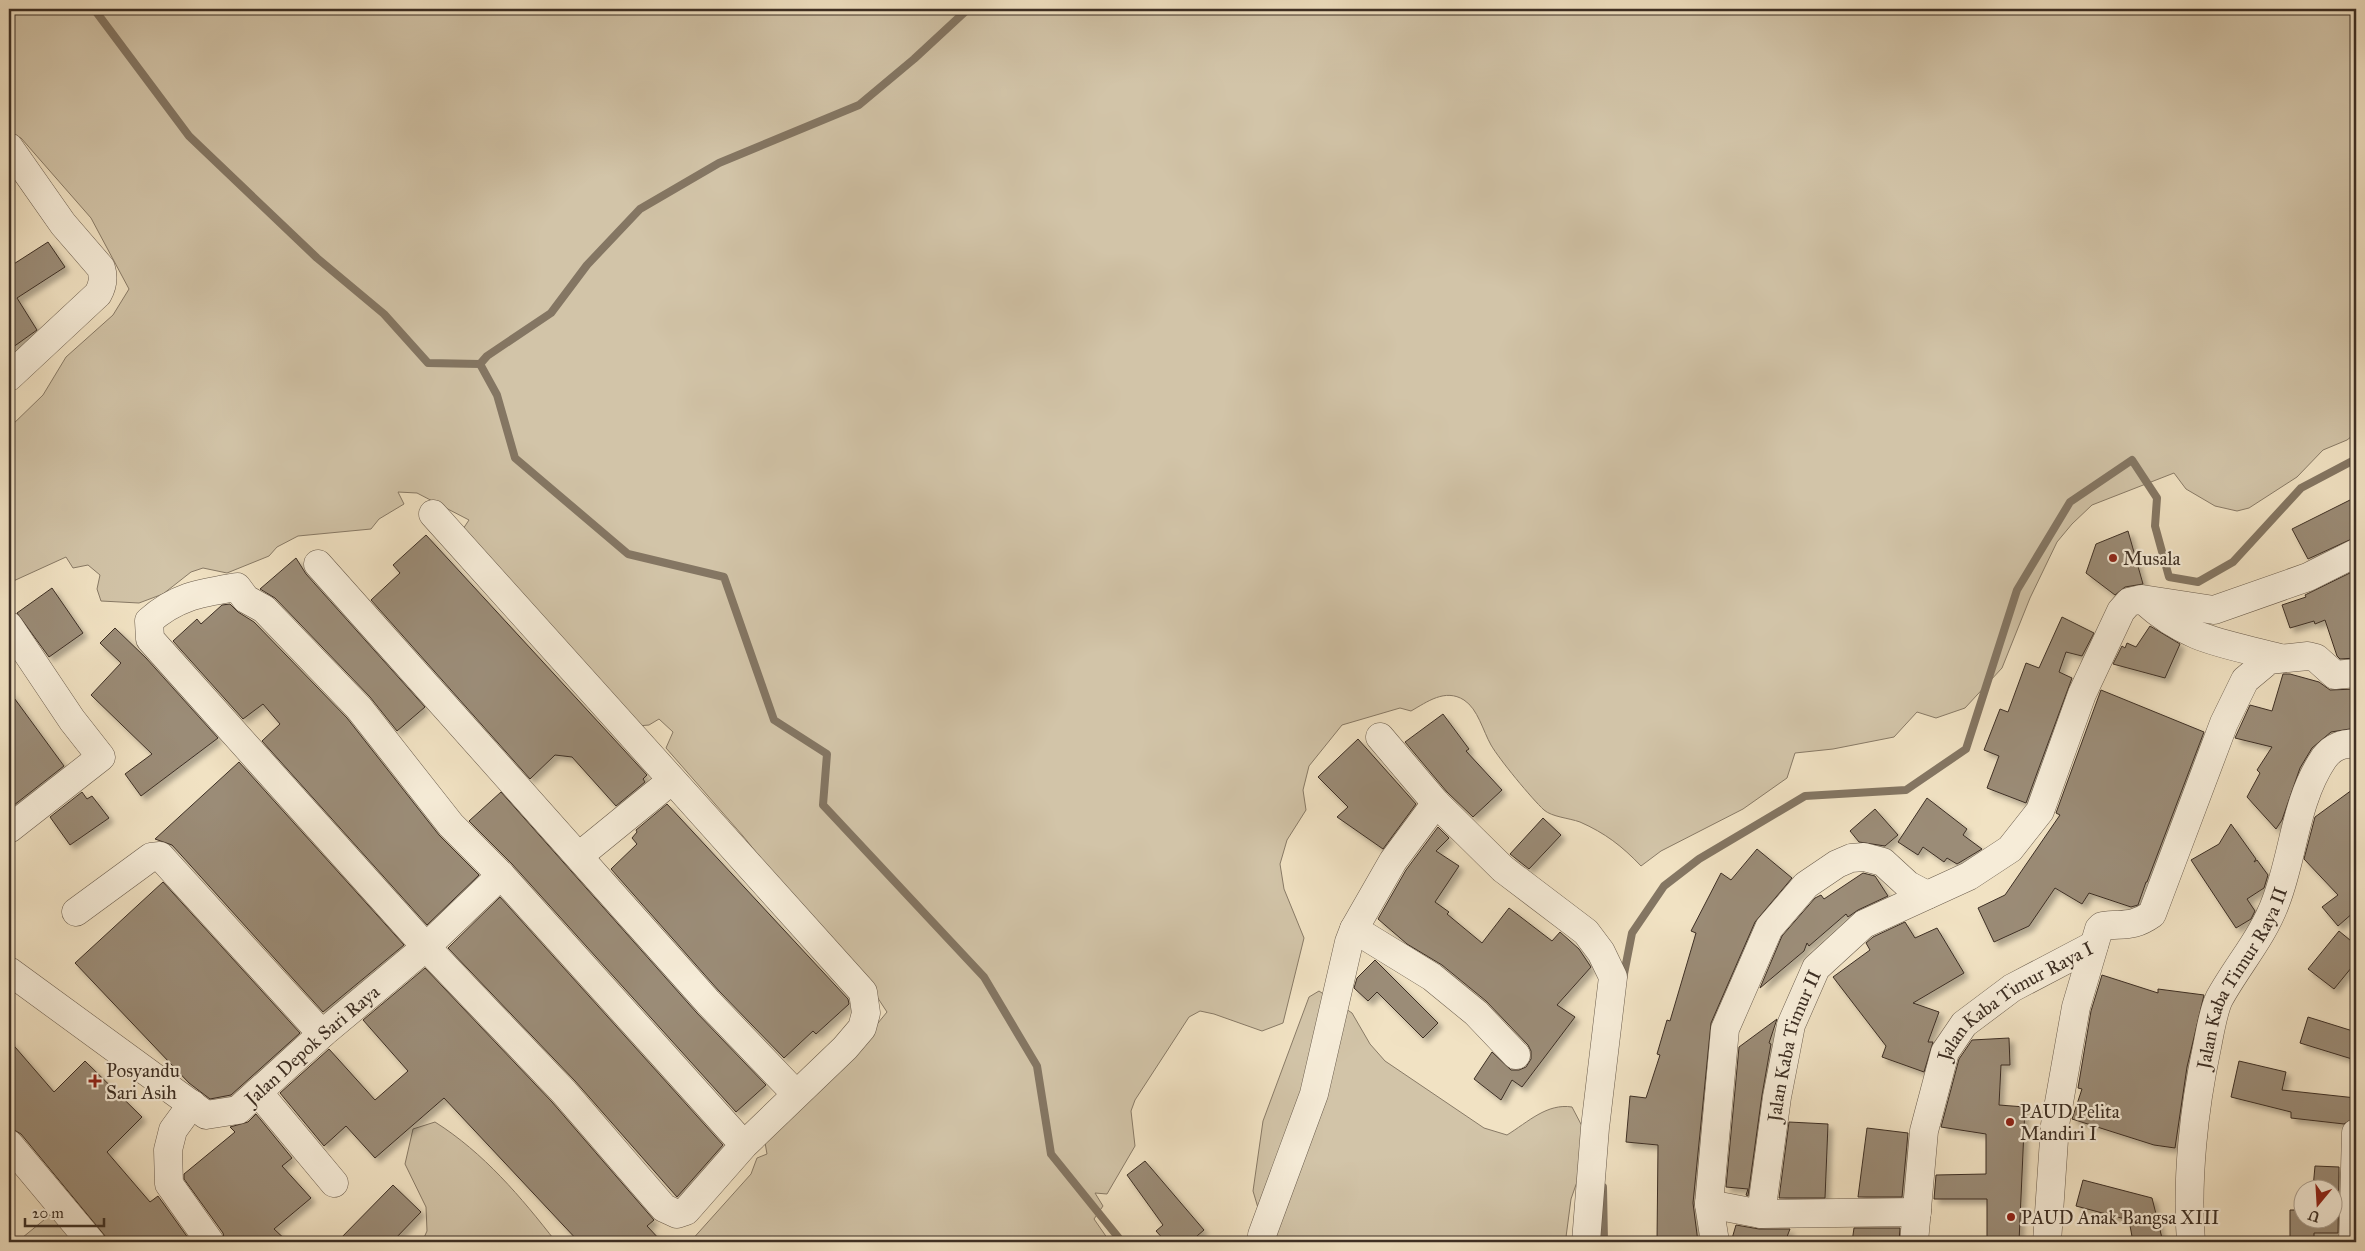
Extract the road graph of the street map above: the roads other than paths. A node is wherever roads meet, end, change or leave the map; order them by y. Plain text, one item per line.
1 (9, 147) edge
2 (9, 377) edge
3 (433, 514) dead end
4 (2356, 553) edge
5 (318, 564) dead end
6 (2142, 598) junction
7 (9, 626) edge
8 (2280, 658) junction
9 (2356, 673) edge
10 (1380, 737) dead end
11 (2356, 743) edge
12 (671, 781) junction
13 (1436, 803) junction
14 (9, 829) edge
15 (579, 856) junction
16 (501, 875) junction
17 (1927, 895) junction
18 (76, 912) dead end
19 (1354, 929) junction
20 (2094, 945) junction
21 (426, 947) junction
22 (9, 972) edge
23 (322, 1034) junction
24 (1516, 1055) dead end
25 (258, 1092) junction
26 (796, 1094) junction
27 (192, 1104) junction
28 (2356, 1132) edge
29 (9, 1144) edge
30 (744, 1145) junction
31 (334, 1182) dead end
32 (1709, 1204) junction
33 (1917, 1212) junction
34 (1761, 1214) junction
35 (92, 1242) edge
36 (210, 1242) edge
37 (1262, 1242) edge
38 (1586, 1242) edge
39 (1714, 1242) edge
40 (1914, 1242) edge
41 (2047, 1242) edge
42 (2191, 1242) edge
43 (2353, 1242) edge

1 - 2 street
3 - 12 street
4 - 6 street
5 - 15 street
6 - 8 street
6 - 17 street, Jalan Kaba Timur II
7 - 14 street
8 - 9 street
8 - 20 street
10 - 13 street
11 - 42 street, Jalan Kaba Timur Raya II
12 - 15 street
12 - 26 street
13 - 19 street
13 - 38 street
15 - 26 street
16 - 21 street, Jalan Depok Sari Raya
16 - 21 street
16 - 30 street
17 - 32 street
17 - 34 street, Jalan Kaba Timur II
18 - 23 street
19 - 24 street
19 - 37 street
20 - 33 street, Jalan Kaba Timur Raya I
20 - 41 street, Jalan Kaba Timur Raya I
21 - 23 street, Jalan Depok Sari Raya
21 - 30 street
22 - 27 street, Jalan Depok Sari Raya
23 - 25 street, Jalan Depok Sari Raya
25 - 27 street, Jalan Depok Sari Raya
25 - 31 street
26 - 30 street
27 - 36 street
28 - 43 street
29 - 35 street
32 - 34 street
32 - 39 street
33 - 34 street
33 - 40 street, Jalan Kaba Timur Raya I

